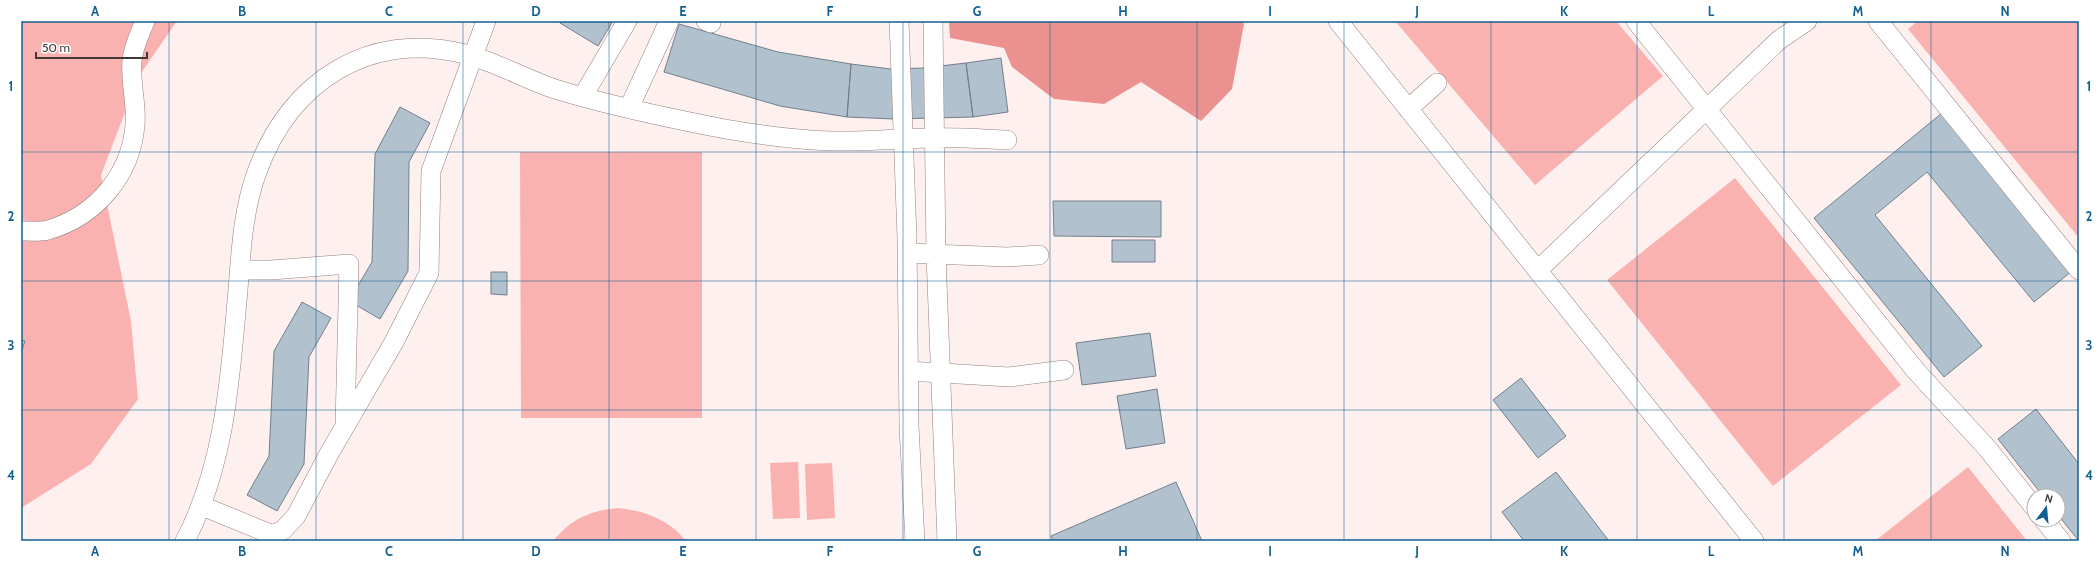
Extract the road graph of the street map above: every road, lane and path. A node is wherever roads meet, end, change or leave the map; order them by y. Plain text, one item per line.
1 (146, 21) edge
2 (486, 21) edge
3 (627, 21) edge
4 (669, 21) edge
5 (899, 21) edge
6 (933, 21) edge
7 (1338, 21) edge
8 (1636, 21) edge
9 (1807, 21) edge
10 (1878, 21) edge
11 (474, 58) junction
12 (1437, 83) dead end
13 (583, 96) junction
14 (630, 108) junction
15 (1408, 109) junction
16 (1706, 109) junction
17 (936, 138) junction
18 (903, 139) junction
19 (1007, 140) dead end
20 (21, 231) edge
21 (907, 253) junction
22 (936, 255) junction
23 (1039, 255) dead end
24 (239, 270) junction
25 (1538, 270) junction
26 (2079, 270) edge
27 (1064, 370) dead end
28 (908, 371) junction
29 (940, 374) junction
30 (345, 426) junction
31 (2026, 497) edge
32 (202, 506) junction
33 (2050, 528) edge
34 (185, 541) edge
35 (915, 541) edge
36 (947, 541) edge
37 (1754, 541) edge
38 (2061, 541) edge

1 - 20 street
2 - 11 street
3 - 13 street
4 - 14 street
5 - 18 street
6 - 17 street
7 - 15 street
8 - 16 street
9 - 16 street
10 - 26 street
11 - 13 street
11 - 24 street
11 - 30 street
12 - 15 street
13 - 14 street
14 - 18 street
15 - 25 street
16 - 25 street
16 - 31 street
17 - 18 street
17 - 19 street
17 - 22 street
18 - 21 street
21 - 22 street
21 - 28 street
22 - 23 street
22 - 29 street
24 - 30 street
24 - 32 street
25 - 37 street
27 - 29 street
28 - 29 street
28 - 35 street
29 - 36 street
30 - 32 street
32 - 34 street
33 - 38 street

